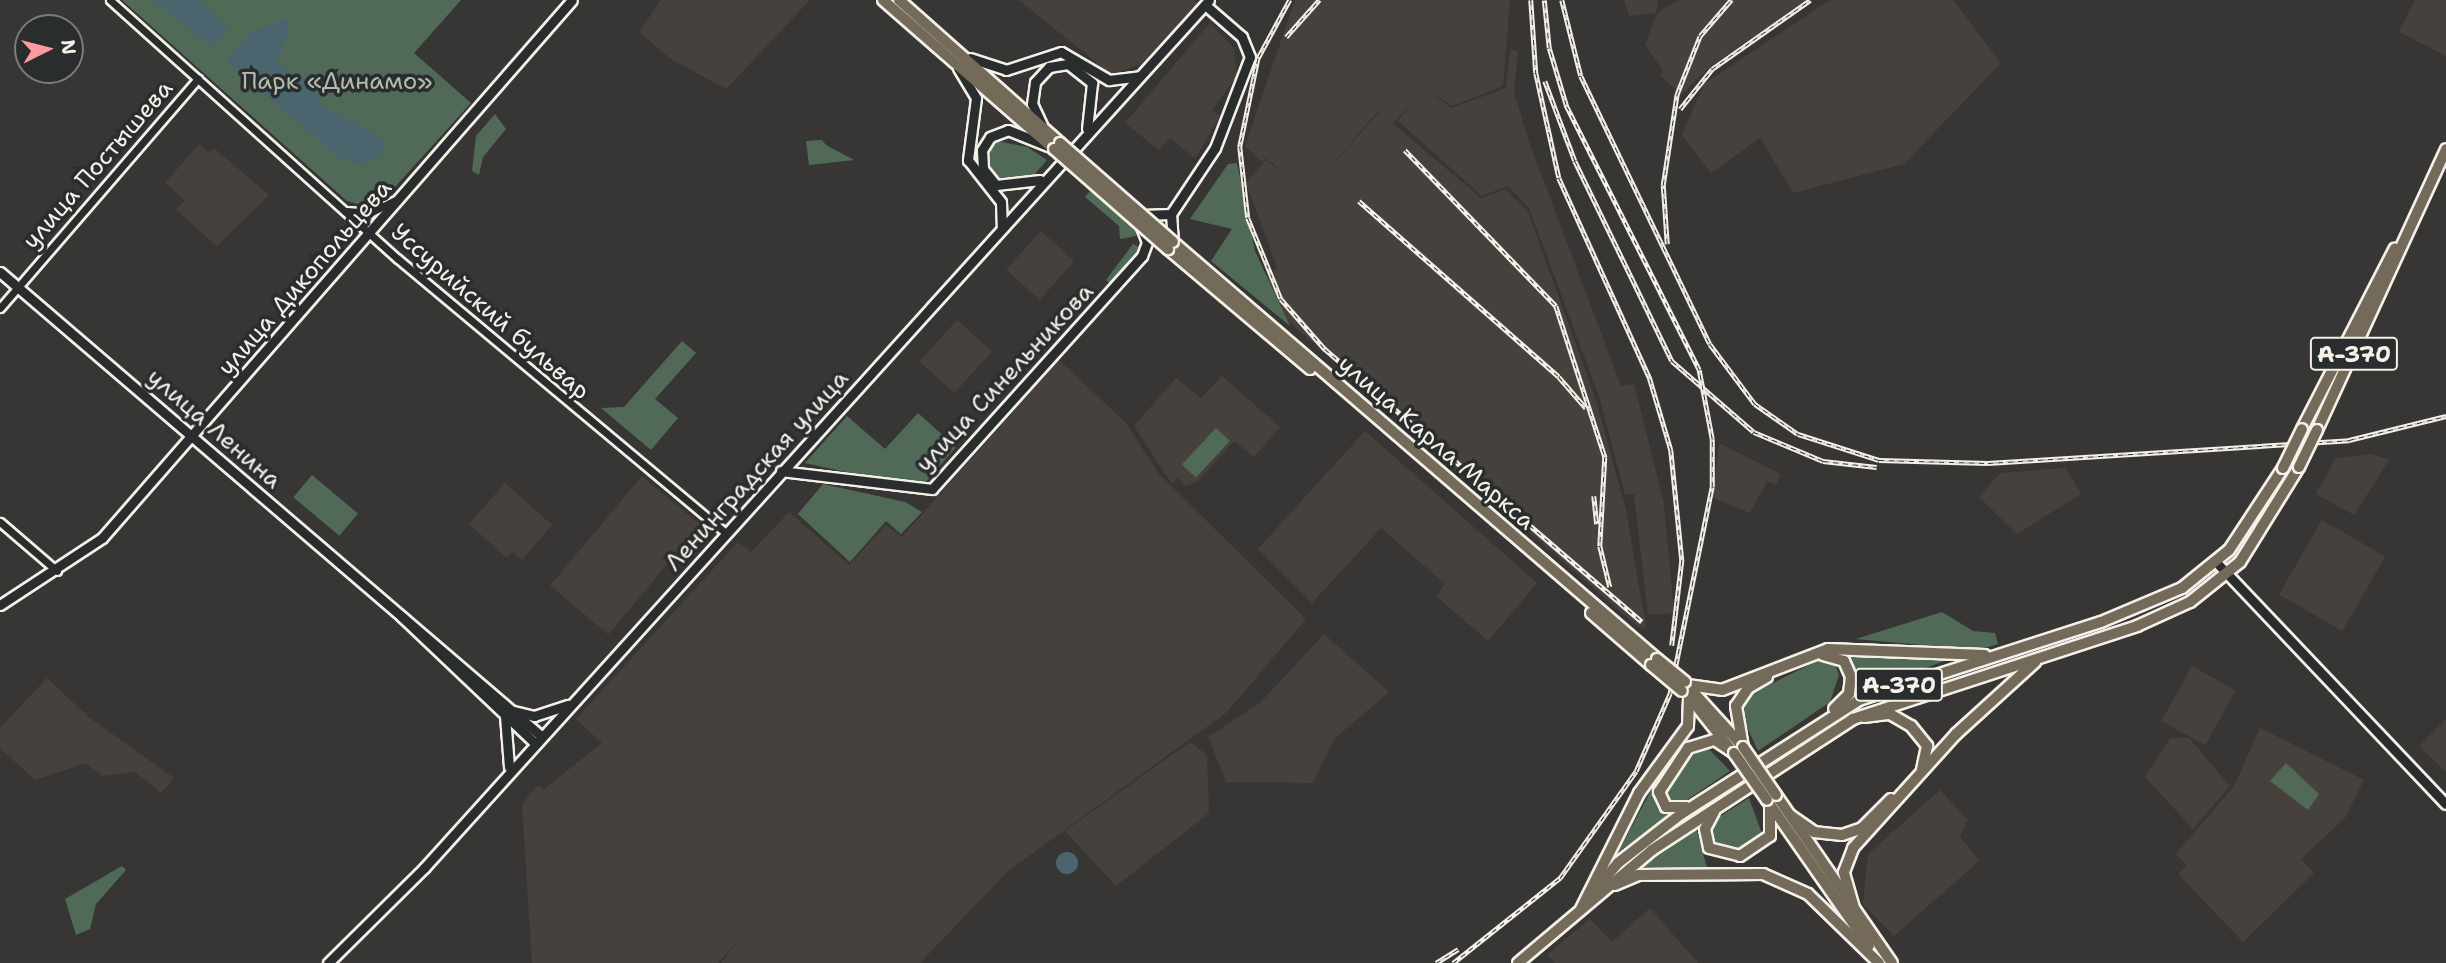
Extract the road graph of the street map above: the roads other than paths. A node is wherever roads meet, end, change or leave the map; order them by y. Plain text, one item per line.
1 (110, 0) edge
2 (572, 0) edge
3 (883, 0) edge
4 (899, 0) edge
5 (1205, 2) edge
6 (942, 38) junction
7 (958, 68) junction
8 (1090, 72) junction
9 (1145, 73) junction
10 (198, 79) junction
11 (1084, 133) junction
12 (1057, 146) junction
13 (2446, 149) edge
14 (1047, 174) junction
15 (991, 185) junction
16 (404, 195) junction
17 (342, 209) junction
18 (1171, 214) junction
19 (1142, 215) junction
20 (2410, 224) junction
21 (1141, 227) junction
22 (1000, 233) junction
23 (370, 234) junction
24 (1171, 245) junction
25 (1142, 256) junction
26 (0, 272) edge
27 (19, 286) junction
28 (0, 308) edge
29 (193, 436) junction
30 (799, 452) junction
31 (781, 471) junction
32 (810, 471) junction
33 (0, 522) edge
34 (726, 533) junction
35 (2217, 563) junction
36 (57, 571) junction
37 (2230, 574) junction
38 (0, 606) edge
39 (2017, 650) junction
40 (2050, 653) junction
41 (1654, 662) junction
42 (1686, 689) junction
43 (571, 704) junction
44 (507, 712) junction
45 (1853, 719) junction
46 (537, 738) junction
47 (1789, 740) junction
48 (1739, 750) junction
49 (508, 769) junction
50 (1734, 777) junction
51 (1771, 798) junction
52 (1720, 803) junction
53 (2446, 804) edge
54 (1790, 815) junction
55 (1854, 908) junction
56 (1581, 909) junction
57 (328, 963) edge
58 (1518, 963) edge
59 (1880, 963) edge
60 (1892, 963) edge

1 - 10 street, Уссурийский бульвар
2 - 16 main road, улица Дикопольцева
3 - 7 main road, улица Карла Маркса
4 - 6 main road, улица Карла Маркса
5 - 9 main road, Ленинградская улица
5 - 18 main road
6 - 8 main road
6 - 12 main road, улица Карла Маркса
7 - 12 main road, улица Карла Маркса
7 - 15 main road
8 - 9 main road
8 - 11 main road
8 - 12 main road
9 - 11 main road, Ленинградская улица
10 - 17 street, Уссурийский бульвар
10 - 27 street, улица Постышева
11 - 14 main road, Ленинградская улица
12 - 15 main road
12 - 19 main road, улица Карла Маркса, bridge
12 - 21 main road, bridge
13 - 20 main road, А-370
14 - 15 main road
14 - 22 main road, Ленинградская улица
15 - 22 main road
16 - 17 street
16 - 23 main road, улица Дикопольцева
17 - 23 street, Уссурийский бульвар
18 - 19 main road
18 - 24 main road
19 - 24 main road, улица Карла Маркса, bridge
20 - 35 main road, А-370, bridge
20 - 37 main road, А-370, bridge
21 - 24 main road, bridge
21 - 25 main road
22 - 30 main road, Ленинградская улица
23 - 29 main road, улица Дикопольцева
23 - 34 street, Уссурийский бульвар
24 - 25 main road
24 - 41 main road, улица Карла Маркса
24 - 41 main road, улица Карла Маркса
25 - 32 main road, улица Синельникова
26 - 27 main road, улица Ленина
27 - 28 street, улица Постышева
27 - 29 main road, улица Ленина
29 - 36 main road, улица Дикопольцева
29 - 44 main road, улица Ленина
30 - 31 main road, Ленинградская улица
30 - 32 main road
31 - 32 main road, улица Синельникова
31 - 34 main road, Ленинградская улица
33 - 36 street
34 - 43 main road, Ленинградская улица
35 - 37 main road
35 - 39 main road, А-370
36 - 38 main road, улица Дикопольцева
37 - 40 main road, А-370
37 - 53 main road
39 - 42 main road
39 - 47 main road, А-370
40 - 45 main road, А-370
40 - 55 main road
41 - 42 main road, bridge
42 - 48 main road
42 - 56 main road
43 - 44 main road
43 - 46 main road, Ленинградская улица
44 - 46 main road, улица Ленина
44 - 49 main road
45 - 52 main road, А-370
45 - 54 main road
46 - 49 main road, Ленинградская улица
47 - 48 main road
47 - 50 main road, А-370
48 - 50 main road
48 - 51 main road, bridge
49 - 57 main road, Ленинградская улица
50 - 56 main road, А-370
51 - 52 main road
51 - 54 main road
51 - 59 main road
52 - 56 main road, А-370
54 - 55 main road
55 - 60 main road
56 - 58 main road, А-370
56 - 59 main road

